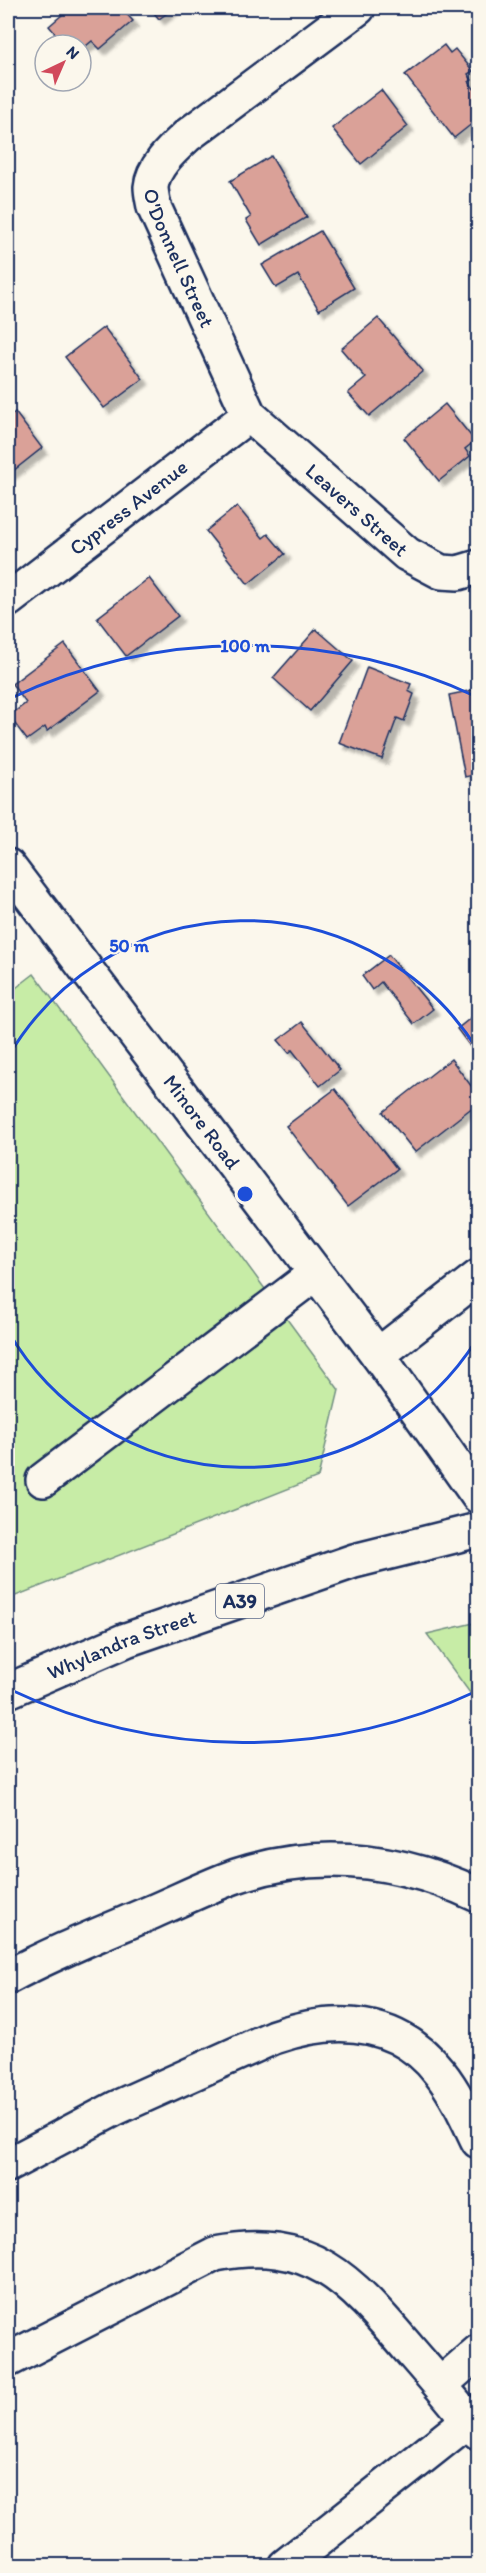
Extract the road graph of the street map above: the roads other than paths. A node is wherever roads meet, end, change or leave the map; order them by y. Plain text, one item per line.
1 (358, 8) edge
2 (249, 415) junction
3 (478, 567) edge
4 (8, 600) edge
5 (8, 866) edge
6 (316, 1273) junction
7 (478, 1277) edge
8 (378, 1355) junction
9 (43, 1480) dead end
10 (478, 1496) edge
11 (478, 1530) edge
12 (8, 1691) edge
13 (478, 1895) edge
14 (8, 1977) edge
15 (478, 2141) edge
16 (8, 2164) edge
17 (478, 2352) edge
18 (8, 2360) edge
19 (440, 2385) junction
20 (474, 2426) edge
21 (285, 2565) edge

1 - 2 main road, O'Donnell Street
2 - 3 main road, Leavers Street
2 - 4 main road, Cypress Avenue
5 - 6 main road, Minore Road
6 - 8 main road, Minore Road
6 - 9 main road
7 - 8 main road
8 - 10 main road, Minore Road
11 - 12 main road, Whylandra Street / A39
13 - 14 main road
15 - 16 main road
17 - 19 main road
18 - 19 main road
19 - 20 main road
20 - 21 main road

